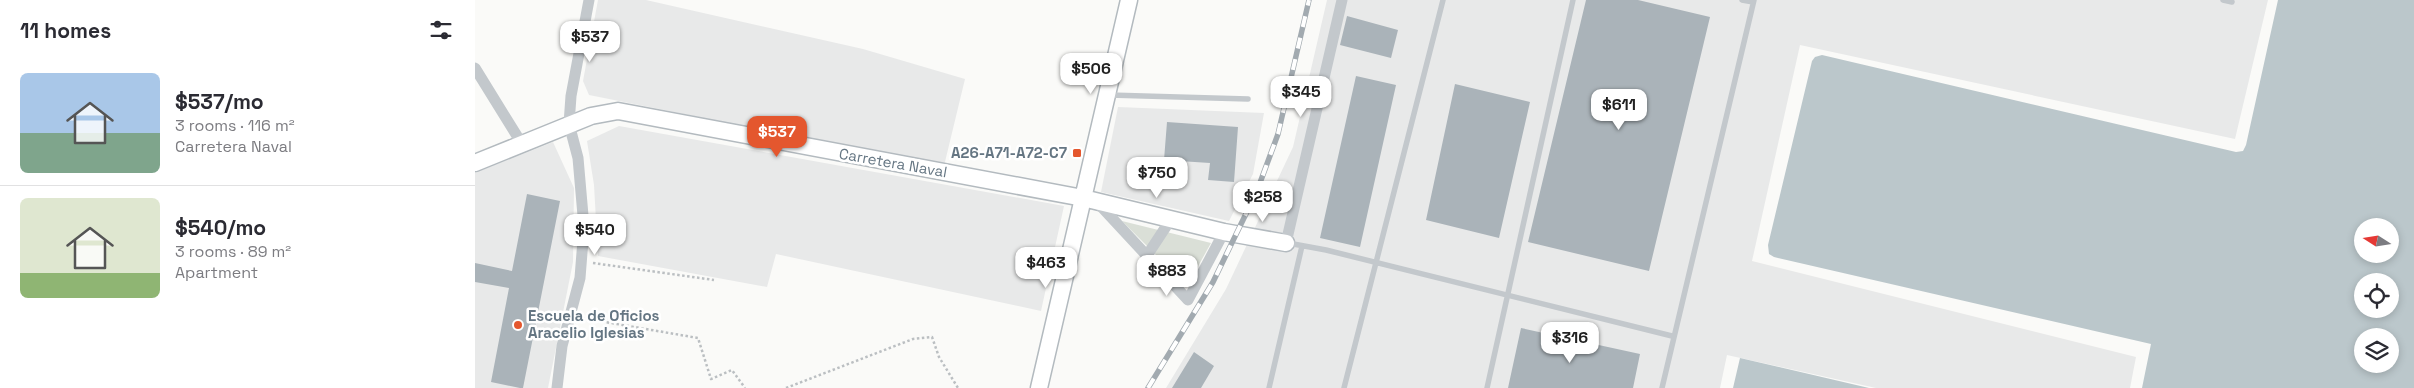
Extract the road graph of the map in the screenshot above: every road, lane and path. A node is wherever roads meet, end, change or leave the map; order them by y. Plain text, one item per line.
1 (589, 0) edge
2 (1129, 0) edge
3 (1342, 0) edge
4 (1443, 0) edge
5 (1573, 0) edge
6 (1742, 0) edge
7 (2223, 0) edge
8 (1753, 1) edge
9 (2232, 2) dead end
10 (475, 68) edge
11 (1107, 95) junction
12 (1248, 99) dead end
13 (569, 124) junction
14 (522, 144) junction
15 (475, 163) edge
16 (1089, 199) junction
17 (1171, 218) junction
18 (1224, 232) junction
19 (1285, 243) junction
20 (1302, 246) junction
21 (1146, 257) junction
22 (581, 262) junction
23 (1376, 263) junction
24 (714, 280) dead end
25 (1509, 295) junction
26 (571, 316) junction
27 (1673, 336) junction
28 (557, 388) edge
29 (745, 388) edge
30 (786, 388) edge
31 (958, 388) edge
32 (1039, 388) edge
33 (1269, 388) edge
34 (1344, 388) edge
35 (1487, 388) edge
36 (1661, 388) edge

1 - 13 street
2 - 11 main road
3 - 19 street
4 - 23 lane
5 - 25 lane
6 - 8 lane
7 - 9 lane
8 - 27 lane
10 - 14 street
11 - 12 lane
11 - 16 main road
13 - 14 main road, Carretera Naval
13 - 16 main road, Carretera Naval
13 - 22 street
14 - 15 main road, Carretera Naval
16 - 17 main road, Carretera Naval
16 - 21 street
16 - 32 main road
17 - 18 main road, Carretera Naval
17 - 21 street
18 - 19 main road, Carretera Naval
18 - 21 street
19 - 20 lane
20 - 23 lane
20 - 33 lane
22 - 24 path
22 - 26 street
23 - 25 lane
23 - 34 lane
25 - 27 lane
25 - 35 lane
26 - 28 street
26 - 29 path
27 - 36 lane
30 - 31 path

